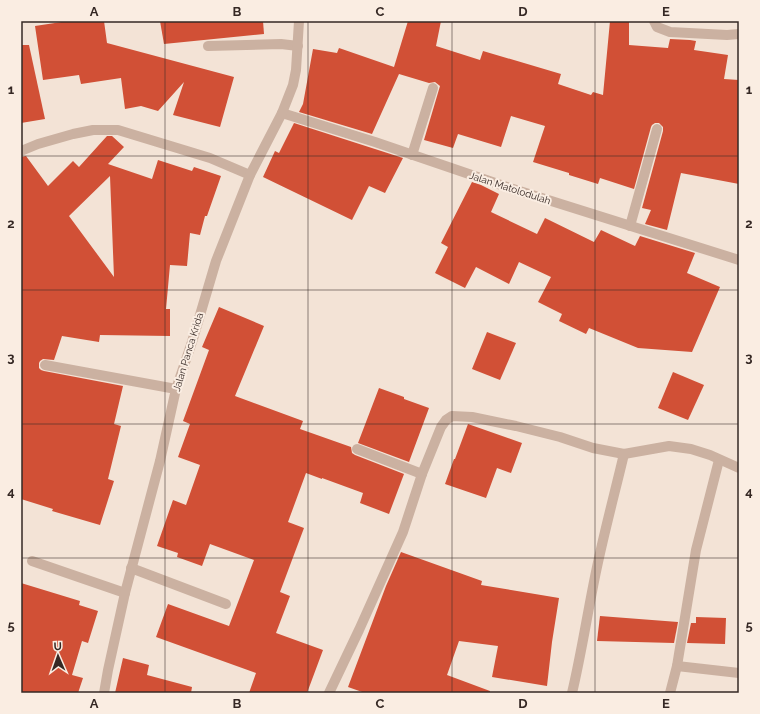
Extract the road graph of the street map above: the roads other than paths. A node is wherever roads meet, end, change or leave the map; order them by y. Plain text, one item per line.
1 (299, 21) edge
2 (654, 21) edge
3 (739, 34) edge
4 (208, 46) dead end
5 (298, 46) junction
6 (433, 88) dead end
7 (282, 113) junction
8 (657, 129) dead end
9 (21, 152) edge
10 (412, 155) junction
11 (250, 175) junction
12 (630, 226) junction
13 (739, 260) edge
14 (44, 365) dead end
15 (176, 389) junction
16 (357, 449) dead end
17 (624, 454) junction
18 (719, 460) junction
19 (739, 468) edge
20 (422, 474) junction
21 (32, 561) dead end
22 (131, 568) junction
23 (125, 593) junction
24 (226, 604) dead end
25 (677, 666) junction
26 (739, 673) edge
27 (104, 693) edge
28 (329, 693) edge
29 (572, 693) edge
30 (670, 693) edge

1 - 5 street, Jalan Panca Krida
2 - 3 street
4 - 5 street
5 - 7 street, Jalan Panca Krida
6 - 10 street
7 - 10 street, Jalan Matolodulah
7 - 11 street, Jalan Panca Krida
8 - 12 street
9 - 11 street
10 - 12 street, Jalan Matolodulah
11 - 15 street, Jalan Panca Krida
12 - 13 street, Jalan Matolodulah
14 - 15 street
15 - 22 street, Jalan Panca Krida
16 - 20 street
17 - 18 street
17 - 20 street
17 - 29 street
18 - 19 street
18 - 25 street
20 - 28 street
21 - 23 street
22 - 23 street, Jalan Panca Krida
22 - 24 street
23 - 27 street, Jalan Panca Krida
25 - 26 street
25 - 30 street

